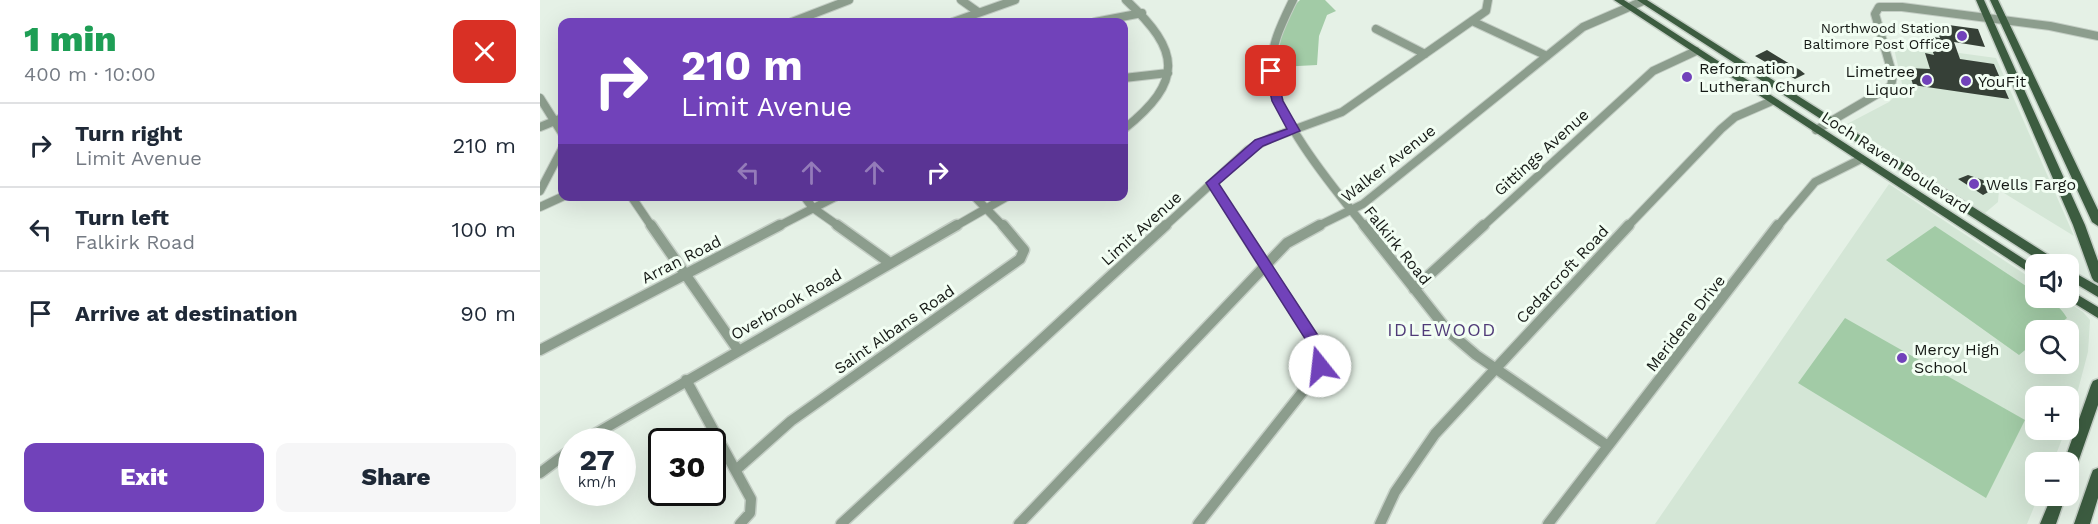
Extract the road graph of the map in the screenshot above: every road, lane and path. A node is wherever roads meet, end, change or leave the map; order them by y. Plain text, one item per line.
1 (849, 0) edge
2 (961, 0) edge
3 (1015, 0) edge
4 (1126, 0) edge
5 (1293, 0) edge
6 (1488, 0) edge
7 (1618, 0) edge
8 (1980, 0) edge
9 (1994, 0) edge
10 (1642, 1) edge
11 (1628, 7) junction
12 (978, 12) junction
13 (1142, 13) junction
14 (803, 18) edge
15 (963, 18) edge
16 (1116, 18) edge
17 (1988, 18) junction
18 (2003, 20) junction
19 (1472, 21) junction
20 (1376, 29) dead end
21 (2098, 36) edge
22 (1696, 51) junction
23 (1425, 54) junction
24 (1547, 56) junction
25 (1168, 73) junction
26 (1128, 78) edge
27 (540, 98) edge
28 (1772, 100) junction
29 (558, 118) edge
30 (558, 119) edge
31 (1831, 122) junction
32 (1128, 125) edge
33 (540, 127) edge
34 (1816, 130) junction
35 (1294, 131) junction
36 (558, 157) edge
37 (1861, 159) junction
38 (1212, 183) junction
39 (540, 191) edge
40 (558, 199) edge
41 (634, 201) edge
42 (808, 201) edge
43 (827, 201) edge
44 (979, 201) edge
45 (1000, 201) edge
46 (540, 207) edge
47 (813, 208) junction
48 (986, 209) junction
49 (1352, 211) junction
50 (2098, 222) edge
51 (2038, 254) edge
52 (890, 263) junction
53 (1266, 263) junction
54 (2025, 266) edge
55 (683, 275) junction
56 (2098, 278) edge
57 (2079, 280) edge
58 (1414, 289) junction
59 (2098, 292) edge
60 (2079, 301) edge
61 (2098, 313) edge
62 (540, 350) edge
63 (738, 350) junction
64 (1495, 368) junction
65 (686, 380) junction
66 (2098, 385) edge
67 (604, 428) edge
68 (1608, 446) junction
69 (2075, 452) edge
70 (558, 460) edge
71 (737, 469) junction
72 (540, 473) edge
73 (2098, 476) edge
74 (2055, 506) edge
75 (740, 524) edge
76 (841, 524) edge
77 (1019, 524) edge
78 (1198, 524) edge
79 (1380, 524) edge
80 (1548, 524) edge
81 (2048, 524) edge
82 (2082, 524) edge

1 - 14 street
2 - 12 street
3 - 12 street
4 - 13 street
5 - 35 street, Falkirk Road
6 - 19 street, Limit Avenue
7 - 11 main road, Loch Raven Boulevard
8 - 17 main road
9 - 18 main road
10 - 11 street, Walker Avenue
10 - 31 main road, Loch Raven Boulevard
11 - 22 main road, Loch Raven Boulevard
11 - 24 street, Walker Avenue
12 - 15 street
13 - 16 street
13 - 25 street
17 - 18 street
17 - 31 street
17 - 56 main road
18 - 21 street
18 - 50 main road
19 - 23 street, Limit Avenue
19 - 24 street
20 - 23 street
22 - 28 main road, Loch Raven Boulevard
22 - 58 street, Gittings Avenue
23 - 35 street, Limit Avenue
24 - 49 street, Walker Avenue
25 - 26 street
25 - 32 street
27 - 29 street
28 - 34 main road, Loch Raven Boulevard
28 - 64 street, Cedarcroft Road
30 - 33 street
31 - 34 street
31 - 51 main road, Loch Raven Boulevard
34 - 37 main road, Loch Raven Boulevard
35 - 38 street, Limit Avenue
35 - 49 street, Falkirk Road
36 - 39 street
37 - 54 main road, Loch Raven Boulevard
37 - 68 street, Meridene Drive
38 - 53 street
38 - 76 street, Limit Avenue
40 - 46 street
41 - 55 street
42 - 47 street
43 - 47 street, Arran Road
44 - 48 street
45 - 48 street, Overbrook Road
47 - 52 street
47 - 55 street, Arran Road
48 - 52 street, Overbrook Road
48 - 71 street, Saint Albans Road
49 - 53 street, Walker Avenue
49 - 58 street, Falkirk Road
52 - 63 street, Overbrook Road
53 - 77 street, Walker Avenue
53 - 78 street
55 - 62 street, Arran Road
55 - 63 street
57 - 59 main road
58 - 64 street, Falkirk Road
60 - 61 main road
63 - 65 street, Overbrook Road
64 - 68 street, Falkirk Road
64 - 79 street, Cedarcroft Road
65 - 67 street, Overbrook Road
65 - 71 street
66 - 69 main road
68 - 80 street, Meridene Drive
70 - 72 street
71 - 75 street
73 - 82 main road
74 - 81 main road

